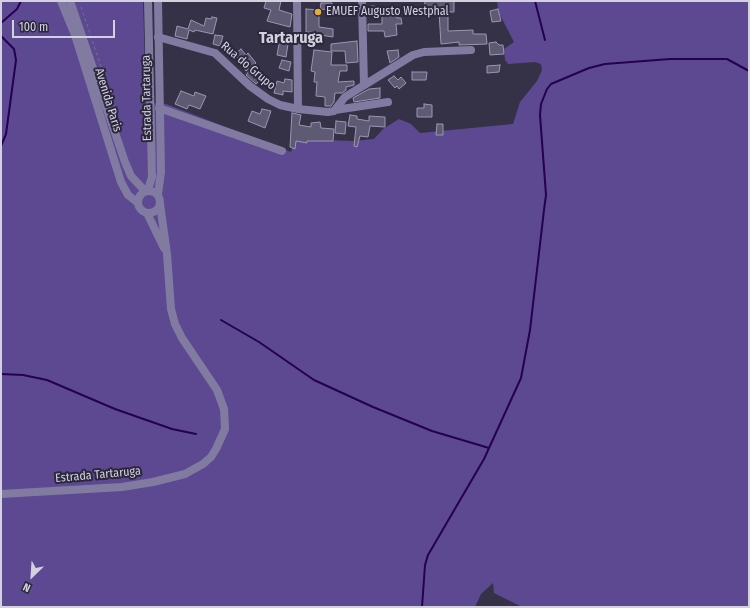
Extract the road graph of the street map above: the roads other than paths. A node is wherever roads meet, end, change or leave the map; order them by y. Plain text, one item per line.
1 (61, 1) edge
2 (70, 1) edge
3 (148, 1) edge
4 (158, 1) edge
5 (297, 1) edge
6 (362, 1) edge
7 (158, 36) junction
8 (470, 50) dead end
9 (364, 85) junction
10 (388, 102) dead end
11 (159, 108) junction
12 (298, 109) junction
13 (335, 110) junction
14 (282, 151) dead end
15 (147, 191) junction
16 (158, 194) junction
17 (138, 203) junction
18 (160, 204) junction
19 (147, 213) junction
20 (167, 254) junction
21 (1, 494) edge

1 - 17 street, Avenida Paris
2 - 15 street, Avenida Paris
3 - 15 street, Estrada Tartaruga
4 - 7 street, Estrada Tartaruga
5 - 12 street
6 - 9 street
7 - 11 street, Estrada Tartaruga
7 - 12 street, Rua do Grupo
8 - 9 street
9 - 13 street
10 - 13 street, Rua do Grupo
11 - 14 street
11 - 16 street, Estrada Tartaruga
12 - 13 street, Rua do Grupo
15 - 16 street
15 - 17 street
16 - 18 street
17 - 19 street
18 - 19 street
18 - 20 street, Estrada Tartaruga
19 - 20 street, Estrada Tartaruga
20 - 21 street, Estrada Tartaruga

